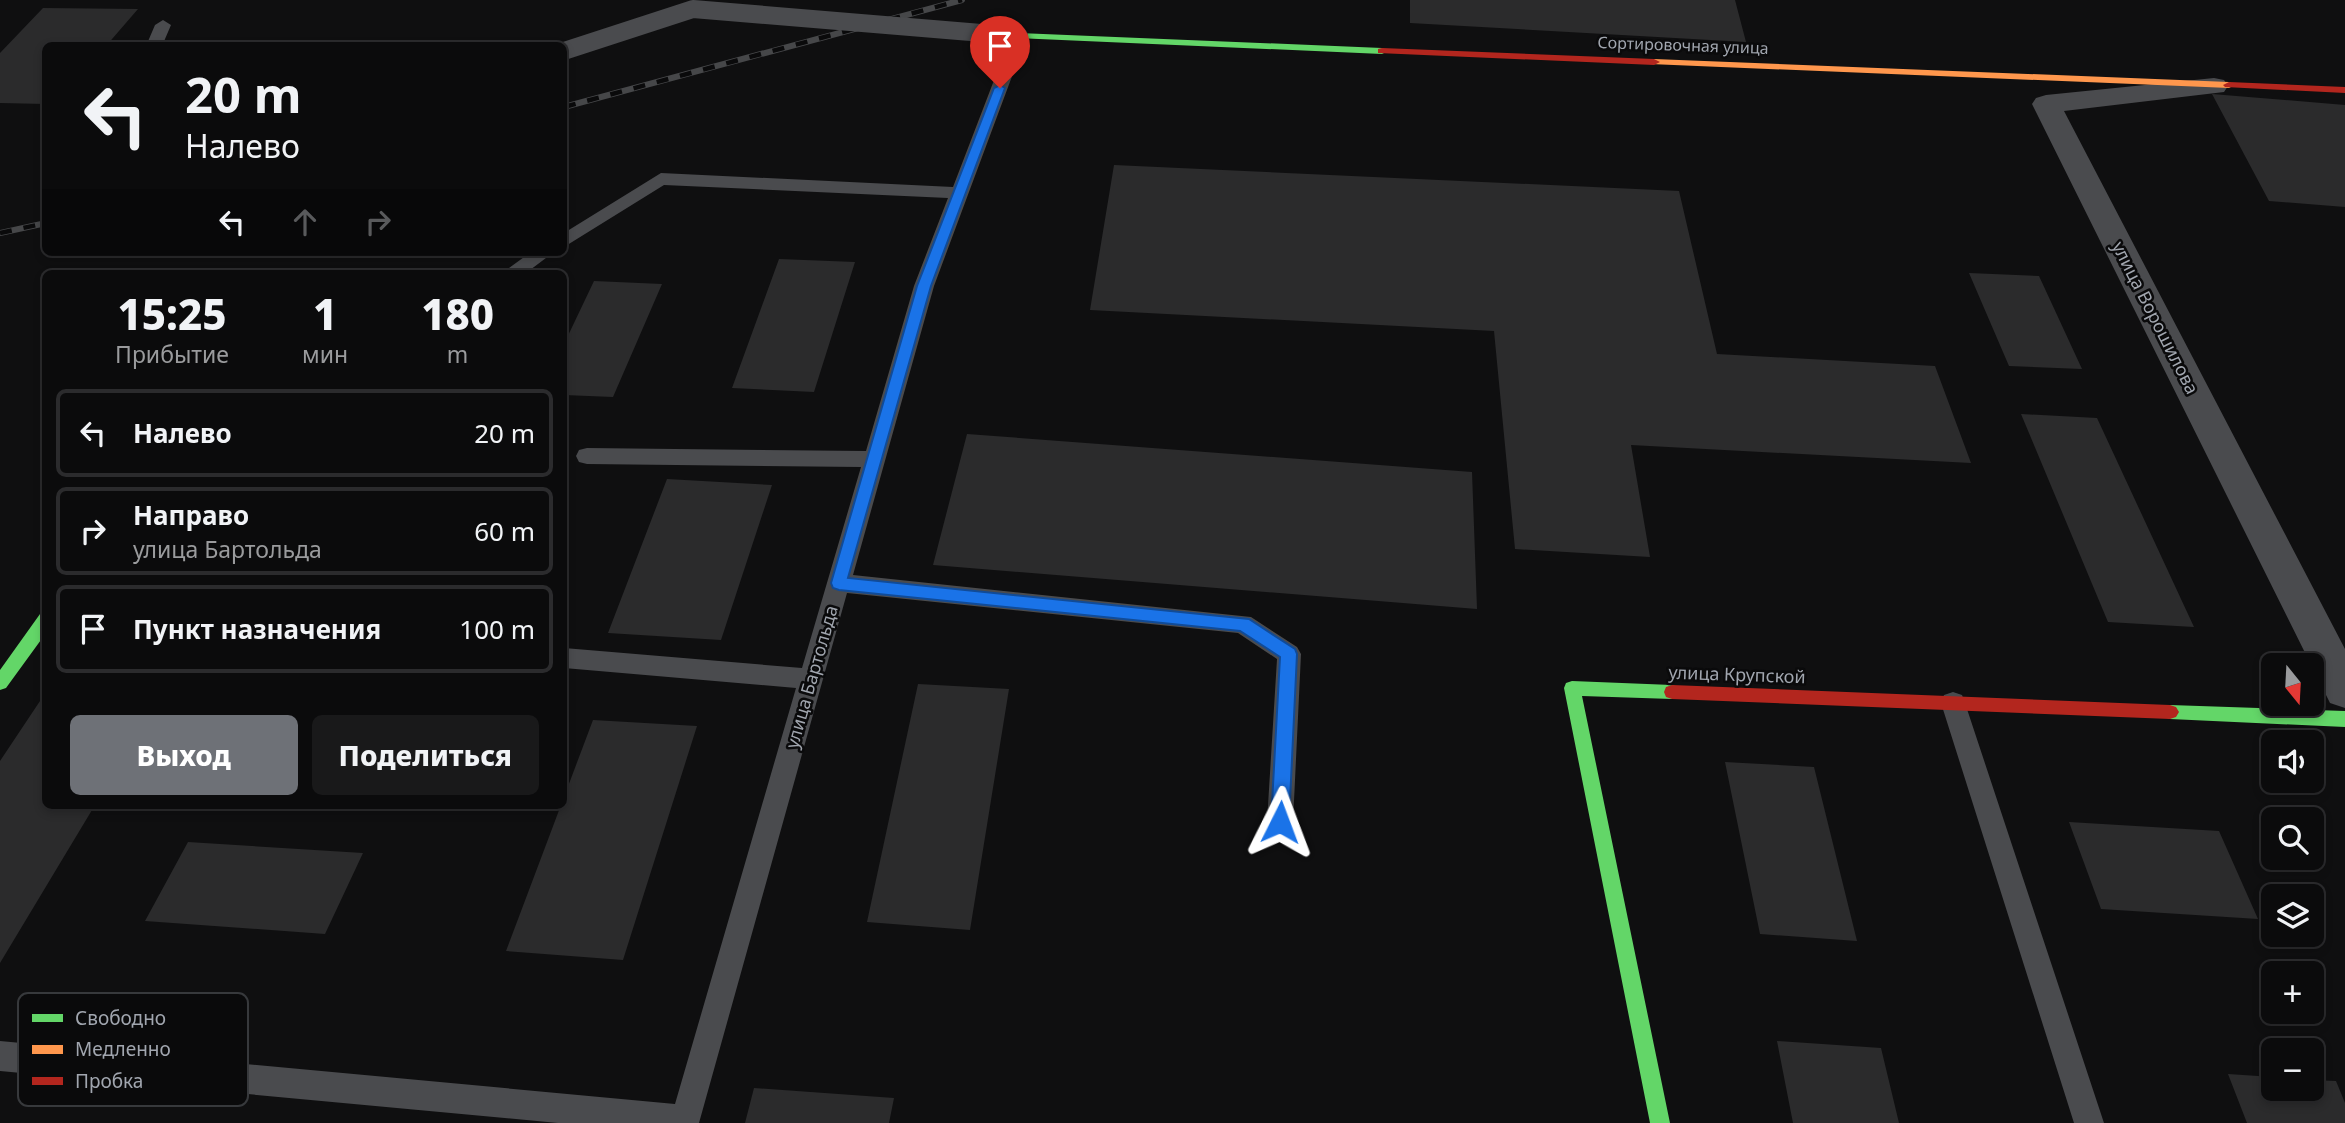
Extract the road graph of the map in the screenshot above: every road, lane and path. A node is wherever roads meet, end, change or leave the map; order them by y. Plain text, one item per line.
1 (163, 25) dead end
2 (1019, 36) junction
3 (156, 42) edge
4 (567, 50) edge
5 (2222, 85) junction
6 (2345, 90) edge
7 (960, 192) junction
8 (567, 239) edge
9 (539, 256) edge
10 (517, 270) edge
11 (587, 456) dead end
12 (874, 460) junction
13 (839, 583) junction
14 (42, 624) edge
15 (567, 658) edge
16 (811, 679) junction
17 (0, 682) edge
18 (2345, 690) edge
19 (1953, 703) junction
20 (2345, 719) edge
21 (1280, 822) dead end
22 (0, 1056) edge
23 (18, 1058) edge
24 (248, 1080) edge
25 (685, 1121) edge
26 (1660, 1123) edge
27 (2089, 1123) edge

1 - 3 lane
2 - 4 lane, bridge
2 - 5 street, Сортировочная улица
2 - 7 lane, улица Бартольда
5 - 6 street, Сортировочная улица
5 - 18 street, улица Ворошилова
7 - 8 lane
7 - 12 lane, улица Бартольда
9 - 10 lane
11 - 12 lane
12 - 13 lane, улица Бартольда
13 - 16 lane, улица Бартольда
13 - 21 lane
14 - 17 street
15 - 16 lane
16 - 25 lane, улица Бартольда
19 - 20 street, улица Крупской
19 - 26 street, улица Крупской
19 - 27 lane
22 - 23 lane
24 - 25 lane

